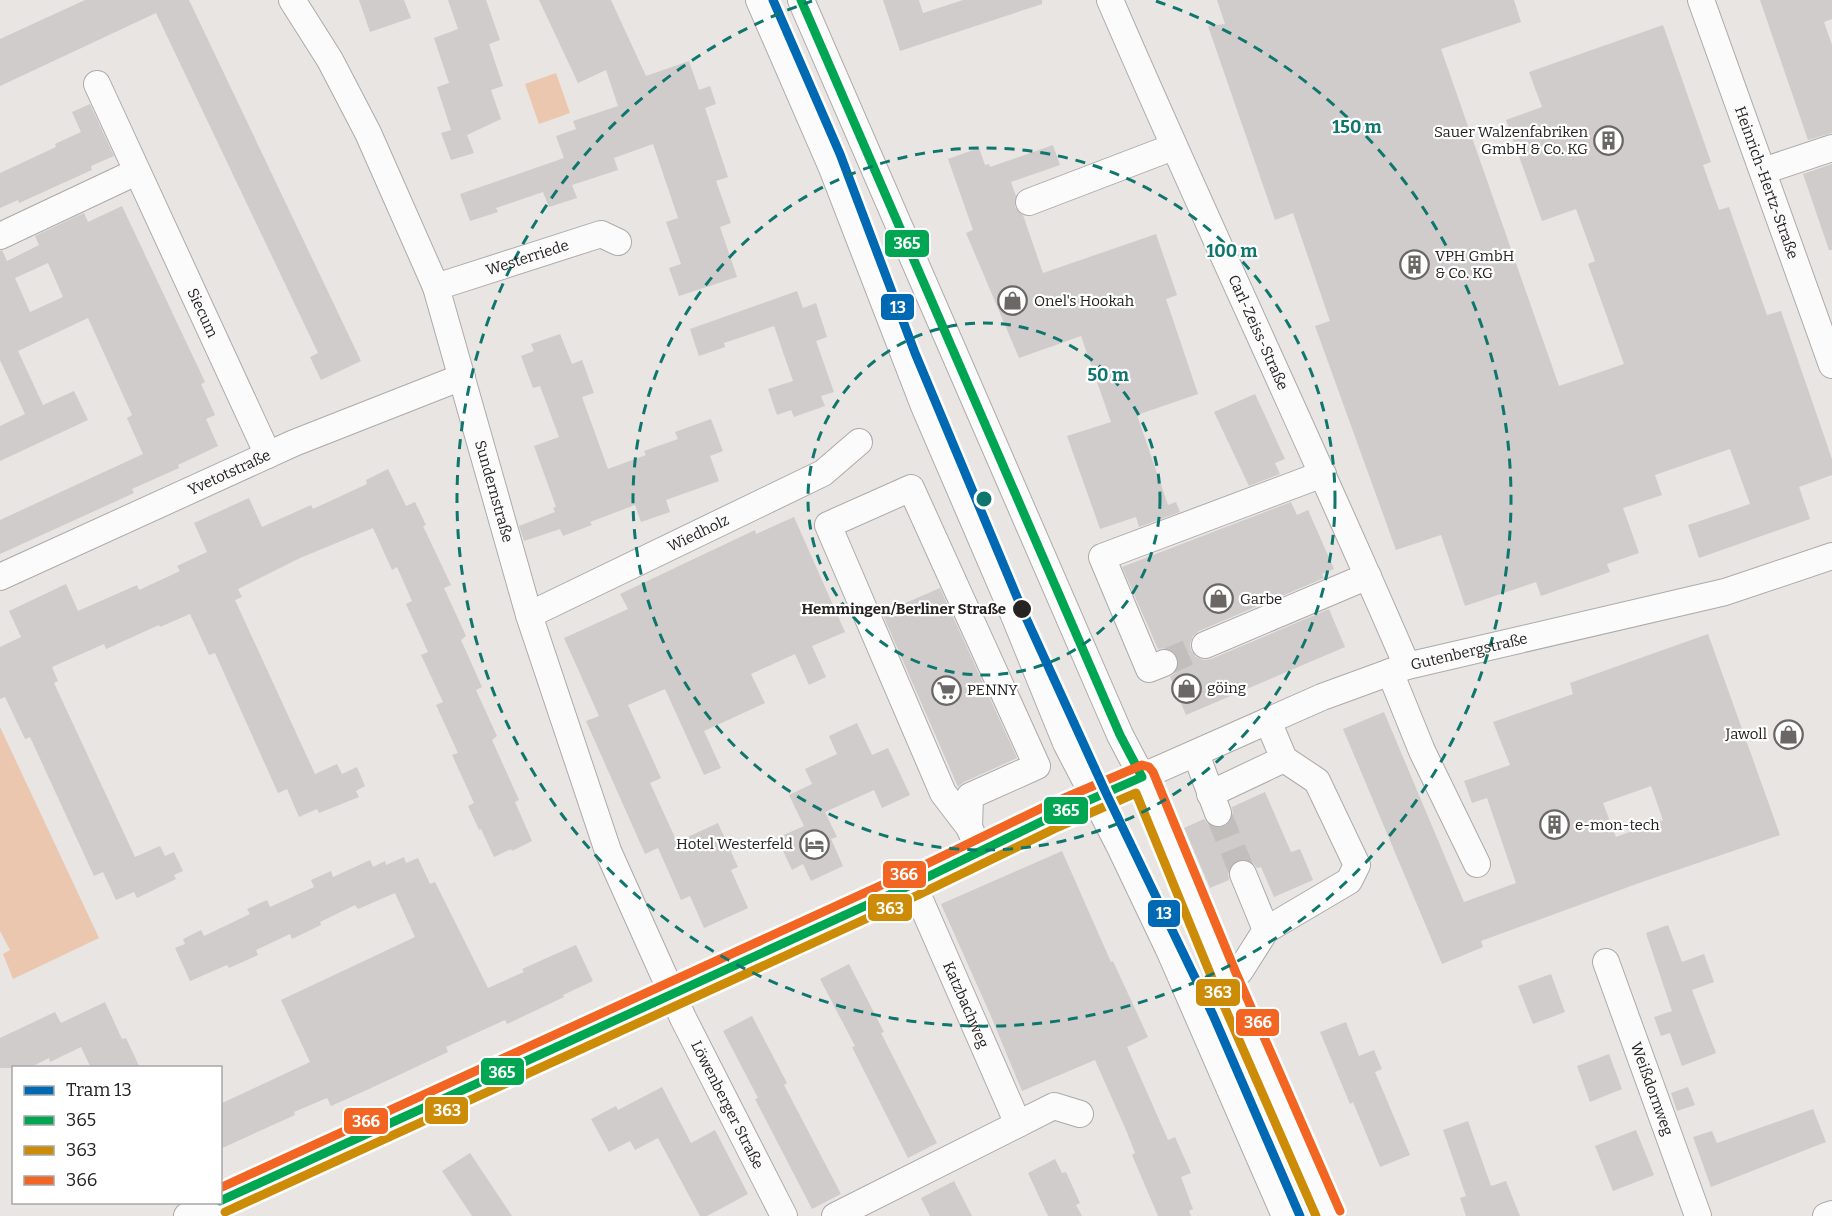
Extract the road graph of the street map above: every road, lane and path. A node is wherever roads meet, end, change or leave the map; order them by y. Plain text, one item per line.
1 (292, 0) edge
2 (759, 0) edge
3 (801, 0) edge
4 (1110, 0) edge
5 (1701, 0) edge
6 (97, 84) dead end
7 (1173, 147) junction
8 (1832, 148) edge
9 (1763, 171) junction
10 (136, 172) junction
11 (1029, 202) dead end
12 (0, 236) edge
13 (618, 242) dead end
14 (436, 287) junction
15 (1832, 365) edge
16 (462, 377) junction
17 (859, 442) dead end
18 (268, 455) junction
19 (1323, 474) junction
20 (1832, 556) edge
21 (1368, 576) junction
22 (0, 577) edge
23 (529, 615) junction
24 (1205, 645) tunnel mouth
25 (1164, 663) tunnel mouth
26 (1399, 669) junction
27 (1268, 721) junction
28 (1196, 754) junction
29 (1284, 759) junction
30 (1131, 782) junction
31 (1094, 798) junction
32 (969, 827) junction
33 (980, 852) junction
34 (1477, 864) dead end
35 (1243, 874) tunnel mouth
36 (913, 885) junction
37 (1266, 930) junction
38 (1606, 962) dead end
39 (1225, 978) junction
40 (673, 994) junction
41 (1080, 1114) dead end
42 (1018, 1124) junction
43 (222, 1201) edge
44 (214, 1204) edge
45 (1832, 1214) edge
46 (187, 1216) edge
47 (784, 1216) edge
48 (835, 1216) edge
49 (1285, 1216) edge
50 (1329, 1216) edge
51 (1698, 1216) edge
52 (1826, 1216) edge

1 - 14 street, Sundernstraße
2 - 31 street
3 - 30 street
4 - 7 street, Carl-Zeiss-Straße
5 - 9 street, Heinrich-Hertz-Straße
6 - 10 street, Siecum
7 - 11 street
7 - 19 street, Carl-Zeiss-Straße
8 - 9 street
9 - 15 street, Heinrich-Hertz-Straße
10 - 12 street
10 - 18 street, Siecum
13 - 14 street, Westerriede
14 - 16 street, Sundernstraße
16 - 18 street, Yvetotstraße
16 - 23 street, Sundernstraße
17 - 23 street, Wiedholz
18 - 22 street, Yvetotstraße
19 - 21 street, Carl-Zeiss-Straße
19 - 25 street
20 - 26 street, Gutenbergstraße
21 - 24 street
21 - 26 street, Carl-Zeiss-Straße
23 - 40 street, Sundernstraße
26 - 27 street, Gutenbergstraße
26 - 34 street, Carl-Zeiss-Straße
27 - 28 street, Gutenbergstraße
27 - 29 street
28 - 29 street
28 - 30 street, Gutenbergstraße
29 - 37 street
30 - 31 street, Gutenbergstraße
30 - 39 street
31 - 33 street, Gutenbergstraße
31 - 49 street
32 - 32 street
32 - 33 street
33 - 36 street, Gutenbergstraße
35 - 37 street
36 - 40 street, Gutenbergstraße
36 - 42 street, Katzbachweg
37 - 39 street
38 - 51 street, Weißdornweg
39 - 50 street
40 - 43 street, Gutenbergstraße
40 - 47 street, Löwenberger Straße
41 - 42 street
42 - 48 street
44 - 46 street, Gutenbergstraße
45 - 52 street

